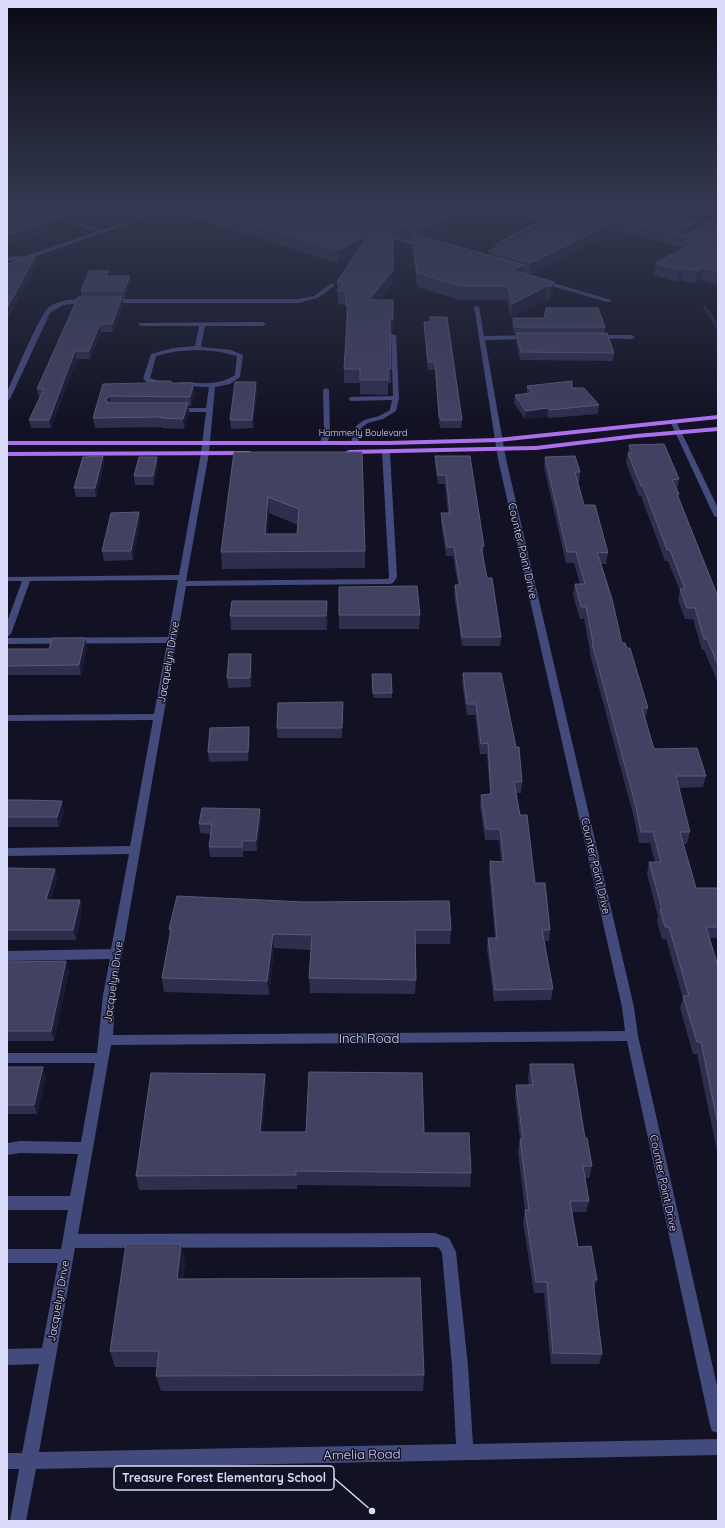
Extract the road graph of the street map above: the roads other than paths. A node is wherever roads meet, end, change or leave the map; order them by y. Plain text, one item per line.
1 (534, 279) edge
2 (332, 285) dead end
3 (92, 301) edge
4 (100, 301) edge
5 (608, 301) dead end
6 (476, 308) dead end
7 (141, 324) dead end
8 (202, 324) junction
9 (263, 324) dead end
10 (392, 335) edge
11 (537, 337) edge
12 (592, 337) edge
13 (632, 337) dead end
14 (481, 338) junction
15 (198, 349) junction
16 (212, 384) junction
17 (326, 390) dead end
18 (396, 398) junction
19 (7, 399) edge
20 (350, 399) dead end
21 (164, 410) edge
22 (209, 410) junction
23 (718, 417) edge
24 (673, 420) junction
25 (718, 429) edge
26 (679, 432) junction
27 (324, 442) junction
28 (355, 442) junction
29 (7, 443) edge
30 (500, 445) junction
31 (205, 447) junction
32 (339, 452) edge
33 (386, 452) junction
34 (252, 453) edge
35 (7, 454) edge
36 (718, 516) edge
37 (7, 579) edge
38 (27, 579) junction
39 (182, 581) junction
40 (7, 634) edge
41 (172, 640) junction
42 (7, 641) edge
43 (158, 717) junction
44 (7, 718) edge
45 (135, 850) junction
46 (7, 852) edge
47 (116, 954) junction
48 (7, 956) edge
49 (632, 1036) junction
50 (106, 1040) junction
51 (7, 1058) edge
52 (102, 1058) junction
53 (86, 1148) junction
54 (7, 1149) edge
55 (7, 1203) edge
56 (76, 1203) junction
57 (69, 1242) junction
58 (7, 1256) edge
59 (66, 1256) junction
60 (48, 1356) junction
61 (7, 1357) edge
62 (718, 1425) edge
63 (718, 1447) edge
64 (466, 1452) junction
65 (28, 1460) junction
66 (7, 1461) edge
67 (18, 1521) edge

1 - 5 street
2 - 4 street
3 - 19 street
6 - 14 street, Counter Point Drive
7 - 8 street
8 - 9 street
8 - 15 street
10 - 18 street
11 - 14 street
12 - 13 street
14 - 30 street, Counter Point Drive
15 - 16 street
15 - 16 street
16 - 22 street, Jacquelyn Drive
17 - 27 street
18 - 20 street
18 - 28 street
21 - 22 street
22 - 31 street, Jacquelyn Drive
23 - 24 main road, Hammerly Boulevard
24 - 26 street
24 - 30 main road, Hammerly Boulevard
25 - 26 main road, Hammerly Boulevard
26 - 30 main road, Hammerly Boulevard
26 - 36 street
27 - 28 main road, Hammerly Boulevard
27 - 31 main road, Hammerly Boulevard
28 - 30 main road, Hammerly Boulevard
29 - 31 main road, Hammerly Boulevard
30 - 33 main road, Hammerly Boulevard
30 - 49 street, Counter Point Drive
31 - 34 main road, Hammerly Boulevard
31 - 35 main road, Hammerly Boulevard
31 - 39 street, Jacquelyn Drive
32 - 33 main road, Hammerly Boulevard
33 - 39 street
37 - 38 street
38 - 39 street
38 - 40 street
39 - 41 street, Jacquelyn Drive
41 - 42 street
41 - 43 street, Jacquelyn Drive
43 - 44 street
43 - 45 street, Jacquelyn Drive
45 - 46 street
45 - 47 street, Jacquelyn Drive
47 - 48 street
47 - 50 street, Jacquelyn Drive
49 - 50 street, Inch Road
49 - 62 street, Counter Point Drive
50 - 52 street, Jacquelyn Drive
51 - 52 street
52 - 53 street, Jacquelyn Drive
53 - 54 street
53 - 56 street, Jacquelyn Drive
55 - 56 street
56 - 57 street, Jacquelyn Drive
57 - 59 street, Jacquelyn Drive
57 - 64 street
58 - 59 street
59 - 60 street, Jacquelyn Drive
60 - 61 street
60 - 65 street, Jacquelyn Drive
63 - 64 street, Amelia Road
64 - 65 street, Amelia Road
65 - 66 street, Amelia Road
65 - 67 street, Jacquelyn Drive

